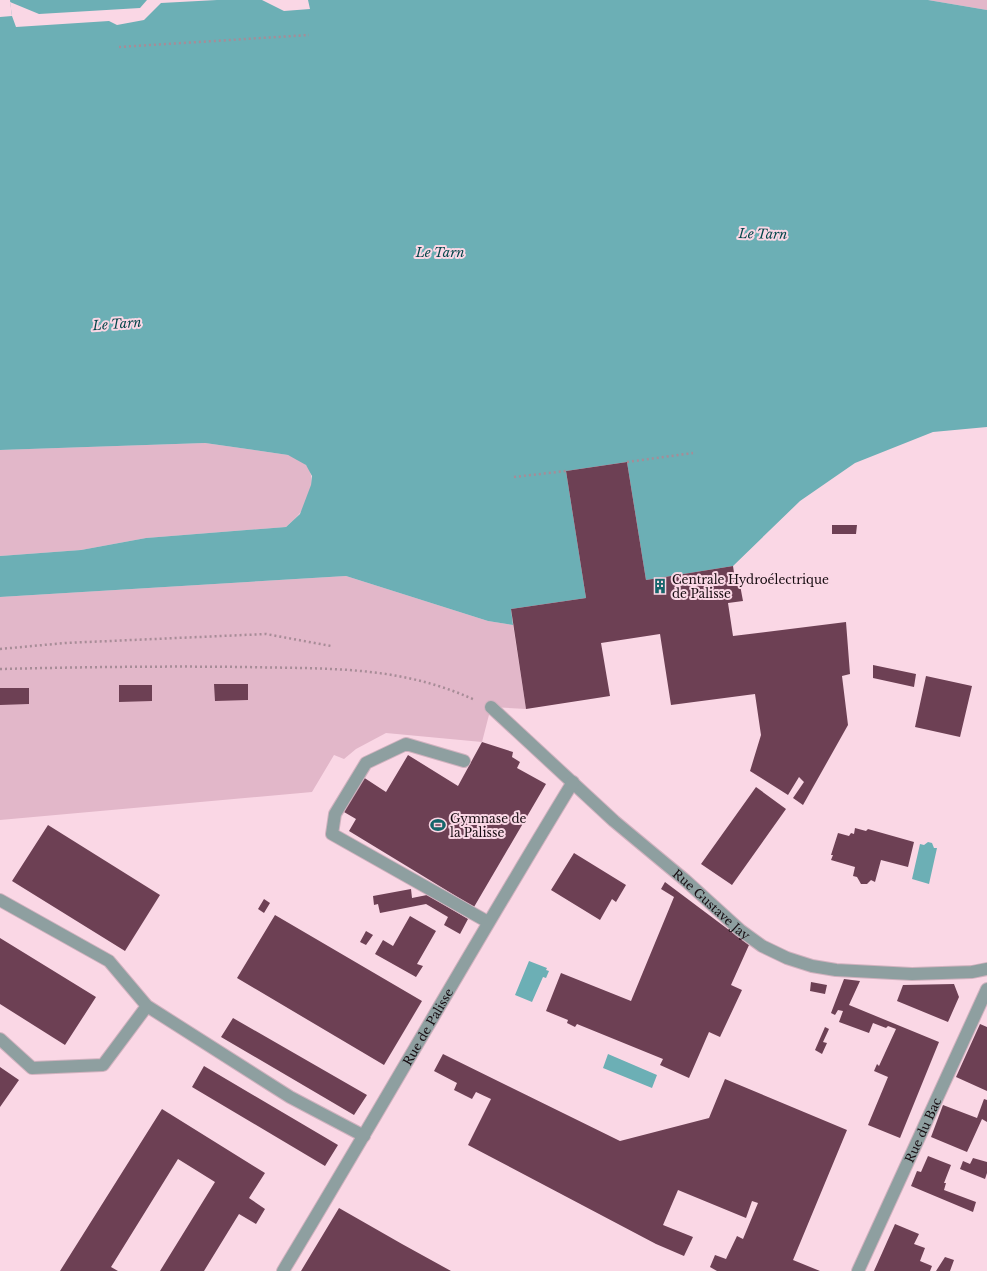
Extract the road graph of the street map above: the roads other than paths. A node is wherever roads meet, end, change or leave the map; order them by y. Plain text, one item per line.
1 (491, 707) road end
2 (464, 761) dead end
3 (573, 782) junction
4 (0, 900) edge
5 (488, 922) junction
6 (987, 969) edge
7 (987, 990) edge
8 (147, 1006) junction
9 (0, 1039) edge
10 (364, 1136) junction
11 (283, 1271) edge
12 (858, 1271) edge

1 - 3 street, Rue Gustave Jay
2 - 5 street
3 - 5 street, Rue de Palisse
3 - 6 street, Rue Gustave Jay
4 - 8 street
5 - 10 street, Rue de Palisse
7 - 12 street, Rue du Bac
8 - 9 street
8 - 10 street
10 - 11 street, Rue de Palisse

